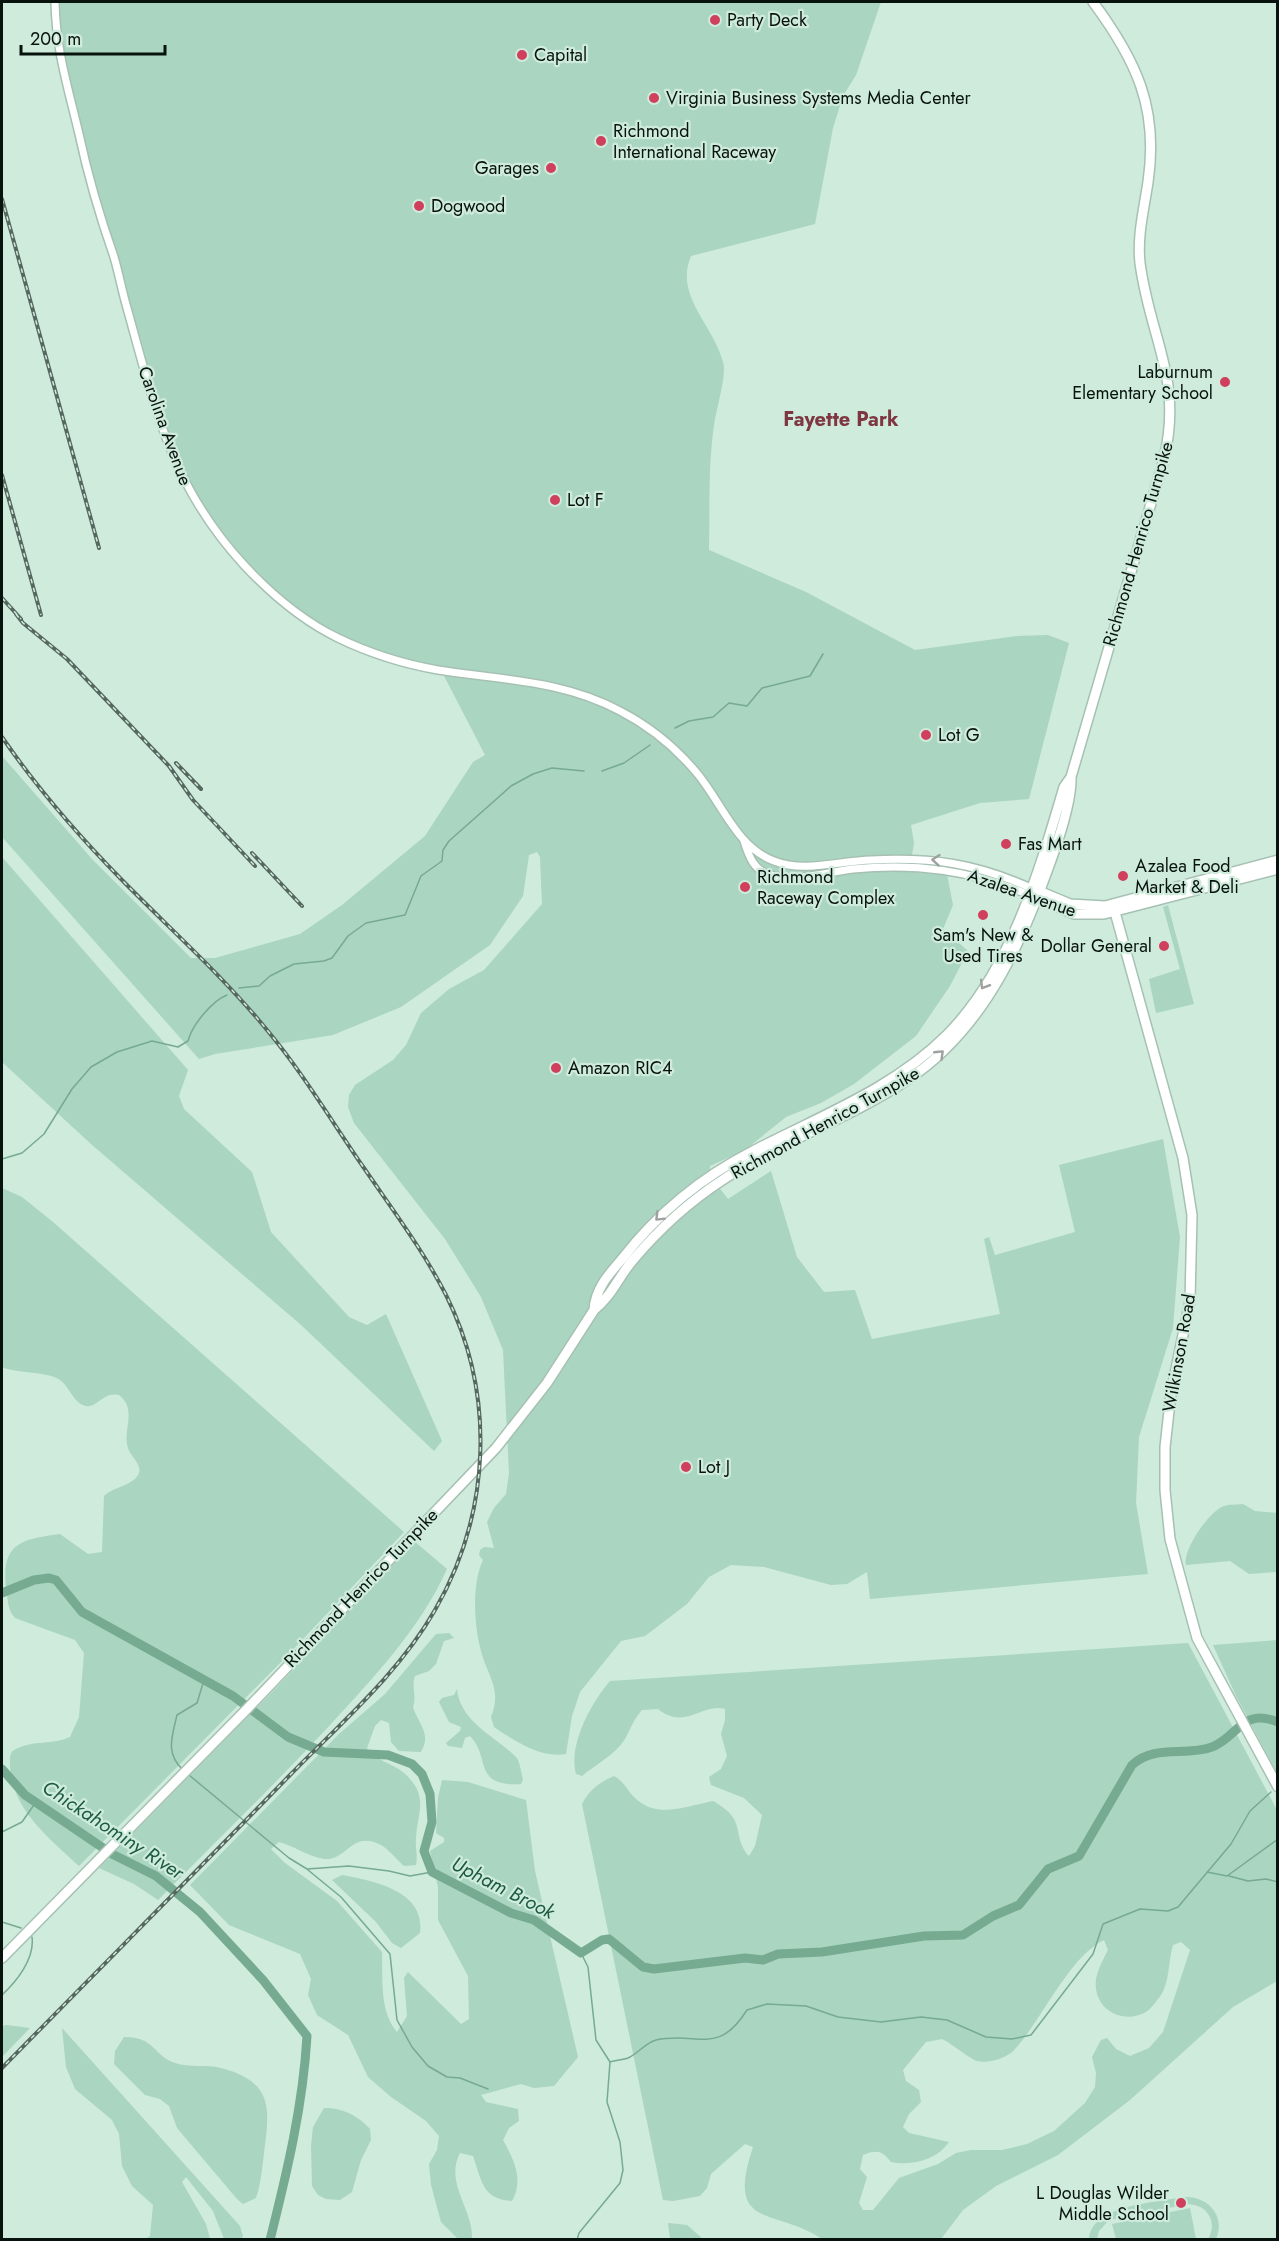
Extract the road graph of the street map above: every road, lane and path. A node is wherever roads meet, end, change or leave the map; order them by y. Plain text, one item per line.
1 (55, 2) edge
2 (1093, 2) edge
3 (658, 735) joint
4 (744, 841) junction
5 (1278, 860) edge
6 (1278, 869) edge
7 (1034, 893) junction
8 (1113, 909) junction
9 (1278, 1787) edge
10 (2, 1958) edge

1 - 3 street, Carolina Avenue
2 - 7 main road, Richmond Henrico Turnpike
3 - 4 street, Azalea Avenue
7 -> 4 street, Azalea Avenue
4 - 7 street, Azalea Avenue
5 - 8 main road, Azalea Avenue
6 - 8 main road, Azalea Avenue
7 - 8 main road, Azalea Avenue
7 - 10 main road, Richmond Henrico Turnpike
8 - 9 main road, Wilkinson Road

